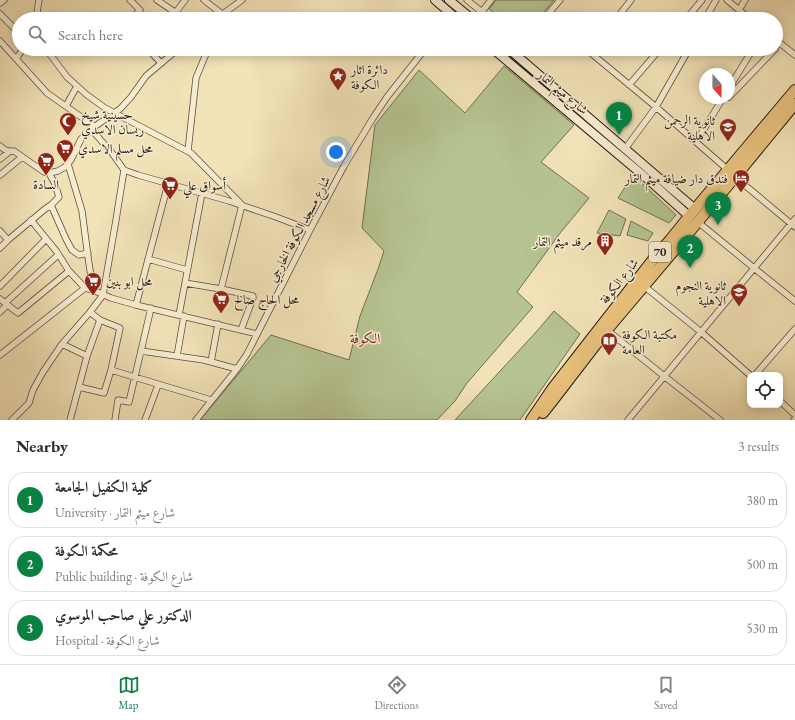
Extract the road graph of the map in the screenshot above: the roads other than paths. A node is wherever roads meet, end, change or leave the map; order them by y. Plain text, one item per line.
1 (4, 0) edge
2 (39, 0) edge
3 (130, 0) edge
4 (157, 0) edge
5 (185, 0) edge
6 (204, 0) edge
7 (242, 0) edge
8 (435, 0) edge
9 (449, 0) edge
10 (467, 0) edge
11 (491, 0) edge
12 (560, 0) edge
13 (631, 0) edge
14 (701, 0) edge
15 (716, 0) edge
16 (727, 0) edge
17 (745, 0) edge
18 (0, 3) edge
19 (739, 10) junction
20 (37, 12) edge
21 (138, 12) edge
22 (176, 12) joint
23 (216, 12) edge
24 (227, 12) edge
25 (447, 12) edge
26 (464, 12) edge
27 (482, 12) joint
28 (551, 12) edge
29 (622, 12) edge
30 (692, 12) edge
31 (709, 12) edge
32 (741, 12) edge
33 (0, 14) edge
34 (12, 26) edge
35 (0, 41) edge
36 (783, 48) edge
37 (12, 54) edge
38 (795, 54) edge
39 (13, 56) edge
40 (18, 56) edge
41 (51, 56) edge
42 (154, 56) edge
43 (170, 56) edge
44 (205, 56) edge
45 (420, 56) edge
46 (501, 56) edge
47 (520, 56) edge
48 (595, 56) edge
49 (654, 56) edge
50 (685, 56) edge
51 (749, 56) edge
52 (767, 56) edge
53 (16, 59) junction
54 (161, 63) junction
55 (735, 78) edge
56 (629, 85) junction
57 (77, 86) junction
58 (735, 90) edge
59 (795, 90) edge
60 (719, 104) edge
61 (722, 104) edge
62 (795, 104) edge
63 (66, 106) junction
64 (656, 107) junction
65 (578, 109) junction
66 (115, 113) junction
67 (714, 113) junction
68 (572, 116) junction
69 (92, 128) junction
70 (696, 142) junction
71 (0, 146) edge
72 (625, 149) junction
73 (10, 151) junction
74 (188, 151) junction
75 (22, 157) junction
76 (0, 159) edge
77 (68, 164) junction
78 (124, 170) junction
79 (49, 173) junction
80 (732, 173) junction
81 (0, 175) edge
82 (168, 184) junction
83 (202, 193) junction
84 (51, 205) junction
85 (242, 206) junction
86 (694, 216) junction
87 (31, 220) junction
88 (794, 223) edge
89 (310, 230) junction
90 (0, 231) edge
91 (46, 239) junction
92 (8, 240) junction
93 (0, 248) edge
94 (88, 253) junction
95 (58, 255) junction
96 (148, 259) junction
97 (659, 260) junction
98 (754, 268) junction
99 (187, 270) junction
100 (69, 271) junction
101 (185, 284) junction
102 (0, 286) edge
103 (644, 286) junction
104 (85, 288) junction
105 (221, 289) junction
106 (93, 290) junction
107 (103, 294) junction
108 (795, 301) edge
109 (4, 303) edge
110 (136, 305) junction
111 (151, 308) junction
112 (0, 312) edge
113 (90, 312) junction
114 (181, 315) junction
115 (100, 320) junction
116 (218, 324) junction
117 (795, 329) edge
118 (241, 330) junction
119 (607, 330) junction
120 (701, 332) junction
121 (257, 334) junction
122 (62, 344) junction
123 (141, 351) junction
124 (0, 355) edge
125 (87, 356) junction
126 (177, 356) junction
127 (211, 362) junction
128 (237, 369) junction
129 (111, 370) junction
130 (747, 372) edge
131 (758, 372) edge
132 (664, 376) junction
133 (135, 378) junction
134 (158, 384) junction
135 (79, 387) junction
136 (550, 398) junction
137 (211, 400) junction
138 (783, 404) edge
139 (795, 415) edge
140 (13, 420) edge
141 (70, 420) edge
142 (115, 420) edge
143 (145, 420) edge
144 (196, 420) edge
145 (526, 420) edge
146 (532, 420) edge
147 (539, 420) edge
148 (544, 420) edge
149 (628, 420) edge
150 (720, 420) edge

1 - 18 street
2 - 20 street
3 - 21 street
4 - 22 street
5 - 22 street
6 - 23 street
7 - 24 street
8 - 25 street
9 - 26 street
10 - 27 street
11 - 27 street
12 - 28 street
13 - 29 street
14 - 30 street
15 - 31 street
16 - 19 street
17 - 19 street
19 - 32 street
33 - 34 street
35 - 37 street
36 - 38 street
39 - 53 street
40 - 53 street
41 - 57 street
42 - 54 street
43 - 54 street
44 - 74 street
45 - 89 street, شارع مسجد الكوفة الخارجي
46 - 68 street, شارع ميثم التمار
47 - 65 street, شارع ميثم التمار
48 - 56 street
49 - 56 street
50 - 64 street
51 - 55 street
52 - 58 street
53 - 63 street
54 - 66 street
56 - 64 street
57 - 63 street
57 - 66 street
59 - 80 highway, شارع الكوفة / 70
60 - 67 street
61 - 67 street
62 - 80 highway, شارع الكوفة / 70
63 - 69 street
64 - 70 street
64 - 72 street
65 - 68 street
65 - 72 street, شارع ميثم التمار
66 - 69 street
66 - 74 street
67 - 70 street
68 - 86 street, شارع ميثم التمار
69 - 77 street
69 - 78 street
70 - 80 street
71 - 73 street
72 - 86 street, شارع ميثم التمار
73 - 75 street
73 - 76 street
74 - 85 street
75 - 79 street
75 - 81 street
77 - 79 street
77 - 94 street
78 - 82 street
78 - 107 street
79 - 84 street
80 - 86 highway, شارع الكوفة / 70
80 - 88 street
82 - 83 street
82 - 96 street
83 - 85 street
83 - 99 street
84 - 87 street
84 - 94 street
85 - 89 street
85 - 105 street
86 - 97 highway, شارع الكوفة / 70
86 - 98 street
87 - 91 street
87 - 92 street
88 - 98 street
89 - 121 street, شارع مسجد الكوفة الخارجي
90 - 92 street
91 - 95 street
91 - 102 street
92 - 93 street
94 - 106 street
95 - 100 street
95 - 109 street
96 - 99 street
96 - 110 street
97 - 103 highway, شارع الكوفة / 70
97 - 136 highway, شارع الكوفة / 70
98 - 108 street
98 - 120 street
99 - 101 street
100 - 104 street
100 - 109 street
101 - 105 street
101 - 114 street
103 - 119 highway, شارع الكوفة / 70
103 - 120 street
104 - 106 street
104 - 124 street
105 - 118 street
106 - 107 street
107 - 110 street
107 - 113 street
109 - 112 street
110 - 111 street
111 - 114 street
111 - 123 street
113 - 115 street
113 - 122 street
114 - 116 street
114 - 126 street
115 - 125 street
115 - 129 street
116 - 118 street
116 - 127 street
117 - 131 street
118 - 121 street
119 - 132 street
119 - 136 highway, شارع الكوفة / 70
120 - 130 street
120 - 132 street
121 - 128 street, شارع مسجد الكوفة الخارجي
122 - 125 street
122 - 140 street
123 - 126 street
123 - 133 street
125 - 135 street
126 - 127 street
127 - 128 street
128 - 137 street, شارع مسجد الكوفة الخارجي
129 - 133 street
129 - 135 street
132 - 149 street
132 - 150 street
133 - 134 street
133 - 142 street
134 - 137 street
134 - 143 street
135 - 141 street
136 - 145 highway
136 - 146 highway, شارع الكوفة / 70
136 - 147 highway, شارع الكوفة / 70
136 - 148 highway
137 - 144 street, شارع مسجد الكوفة الخارجي
138 - 139 street

